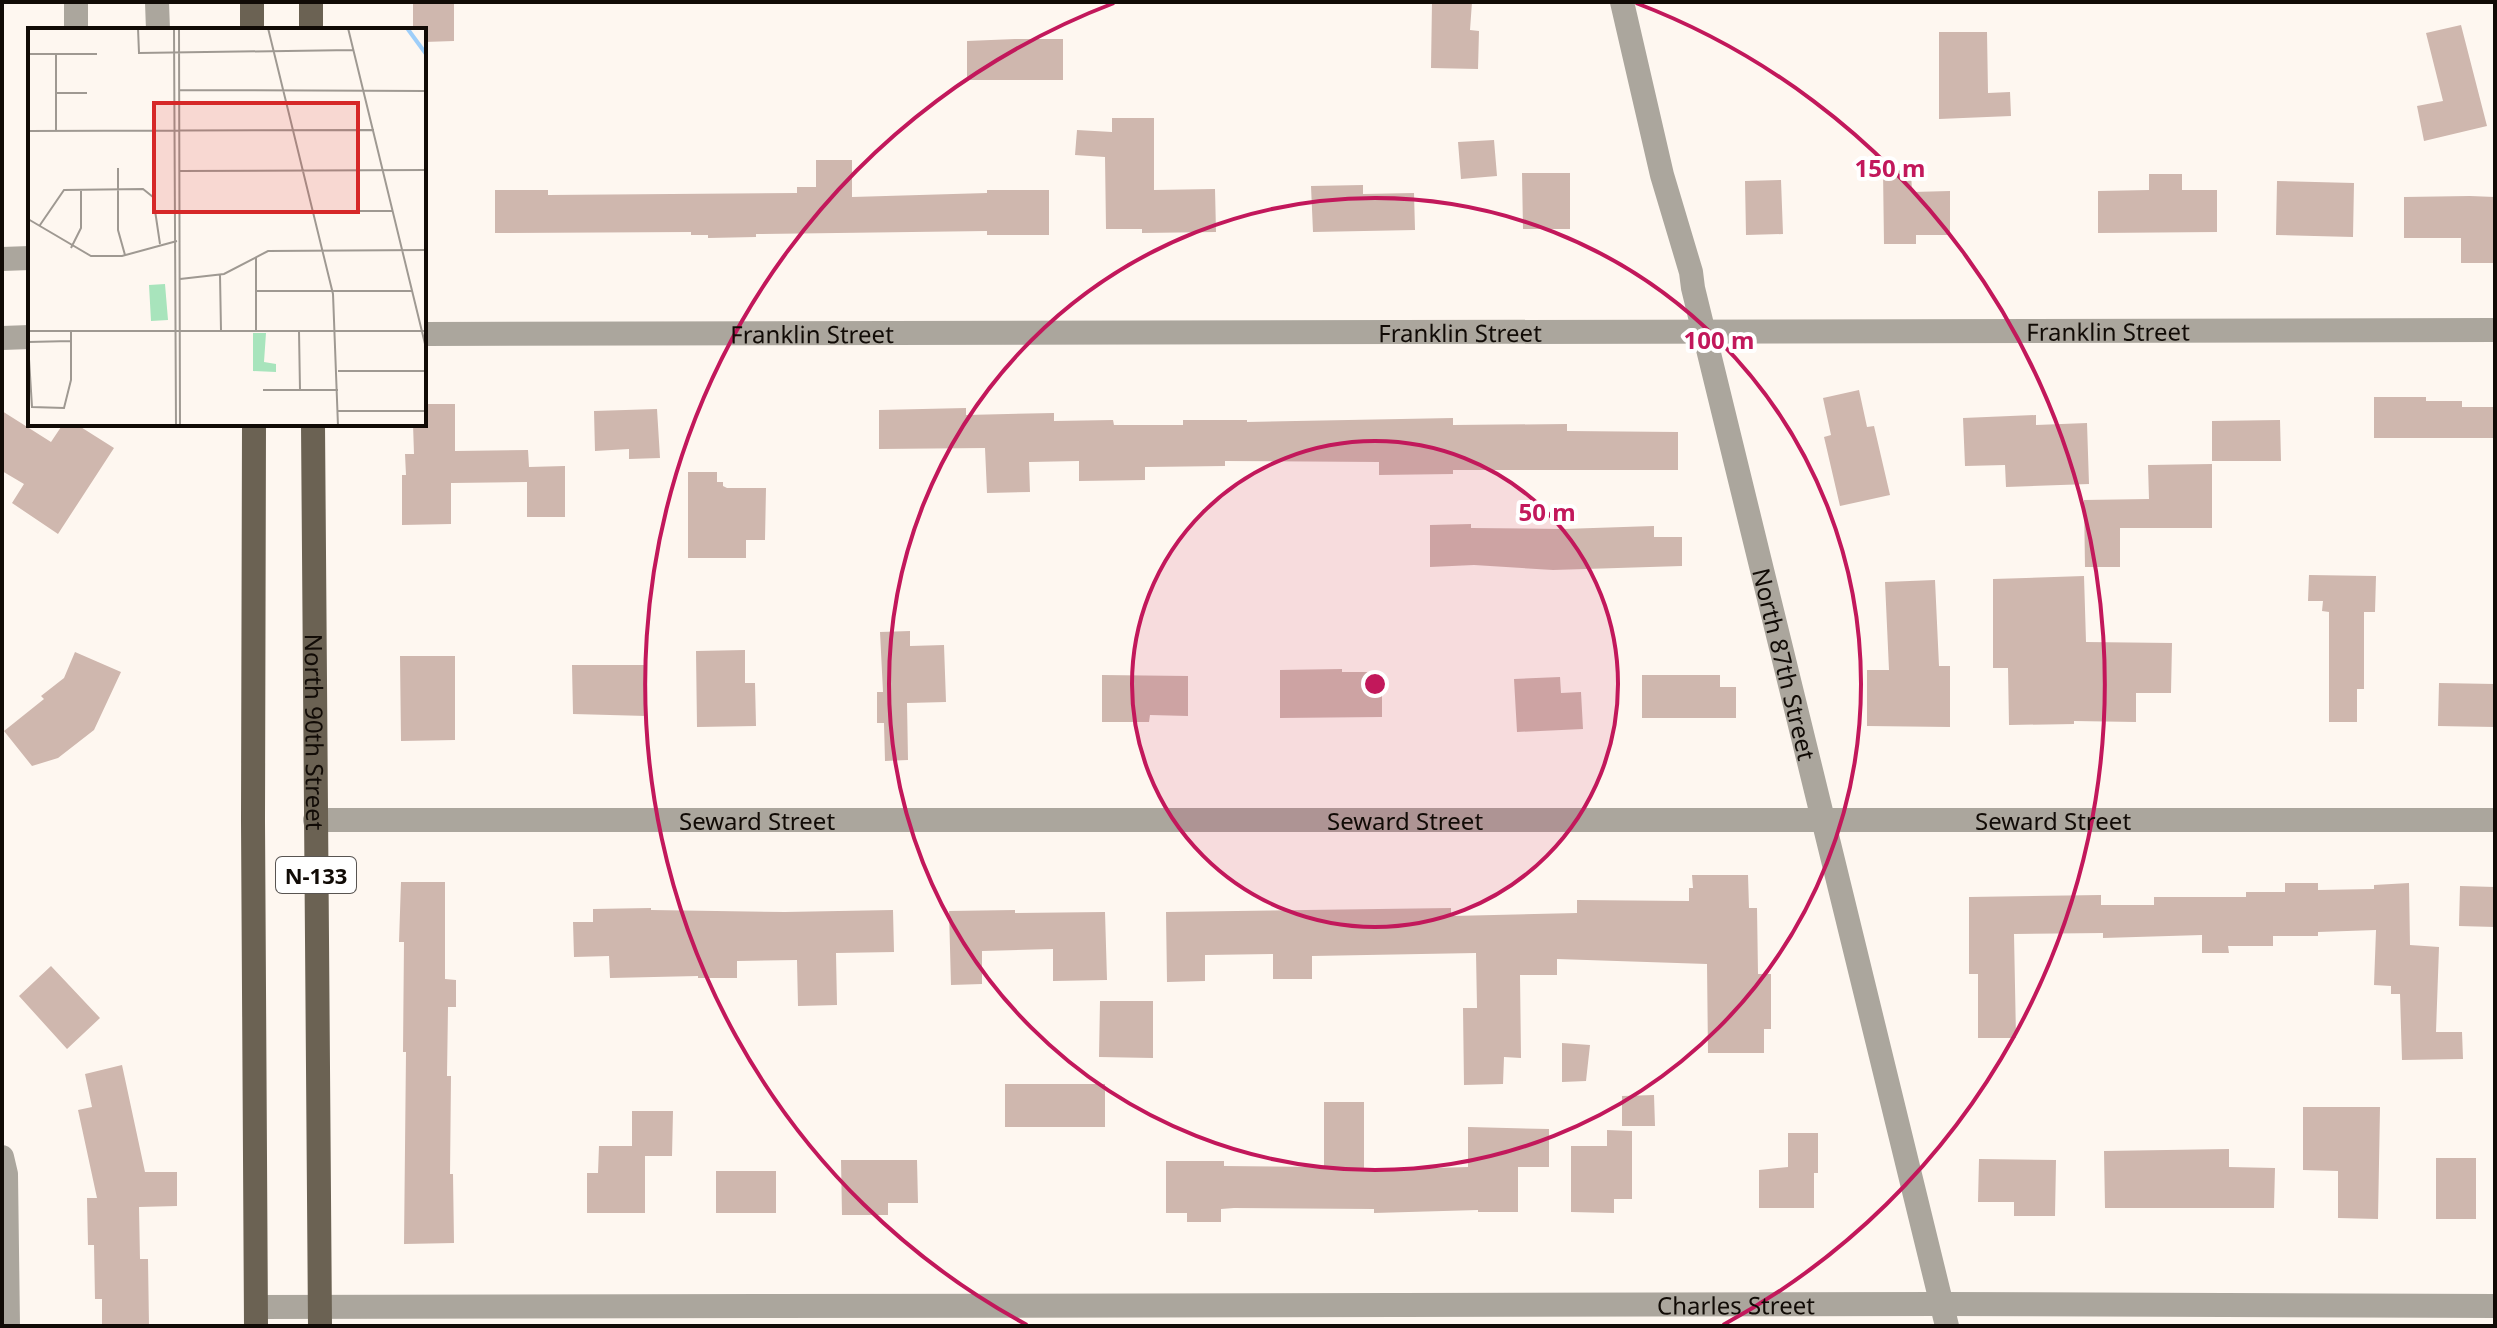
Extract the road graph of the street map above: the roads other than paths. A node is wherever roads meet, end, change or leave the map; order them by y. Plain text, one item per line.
1 (76, 2) edge
2 (157, 2) edge
3 (252, 2) edge
4 (311, 2) edge
5 (1622, 2) edge
6 (76, 28) edge
7 (158, 28) edge
8 (252, 28) edge
9 (311, 28) edge
10 (28, 258) edge
11 (2, 259) edge
12 (2495, 330) edge
13 (1706, 333) junction
14 (426, 334) edge
15 (28, 337) edge
16 (2, 338) edge
17 (254, 426) edge
18 (313, 426) edge
19 (1822, 819) junction
20 (315, 820) junction
21 (2495, 820) edge
22 (2, 1157) edge
23 (2495, 1306) edge
24 (1944, 1315) edge
25 (256, 1317) edge
26 (320, 1317) edge
27 (8, 1326) edge

1 - 6 street
2 - 7 street
3 - 8 main road
4 - 9 main road
5 - 13 street, North 87th Street
10 - 11 street
12 - 13 street, Franklin Street
13 - 14 street, Franklin Street
13 - 19 street, North 87th Street
15 - 16 street
17 - 25 main road, N-133
18 - 20 main road, North 90th Street / N-133
19 - 20 street, Seward Street
19 - 21 street, Seward Street
19 - 24 street, North 87th Street
20 - 26 main road, North 90th Street / N-133
22 - 27 street
23 - 24 street, Charles Street
24 - 26 street, Charles Street
25 - 26 street, Charles Street

